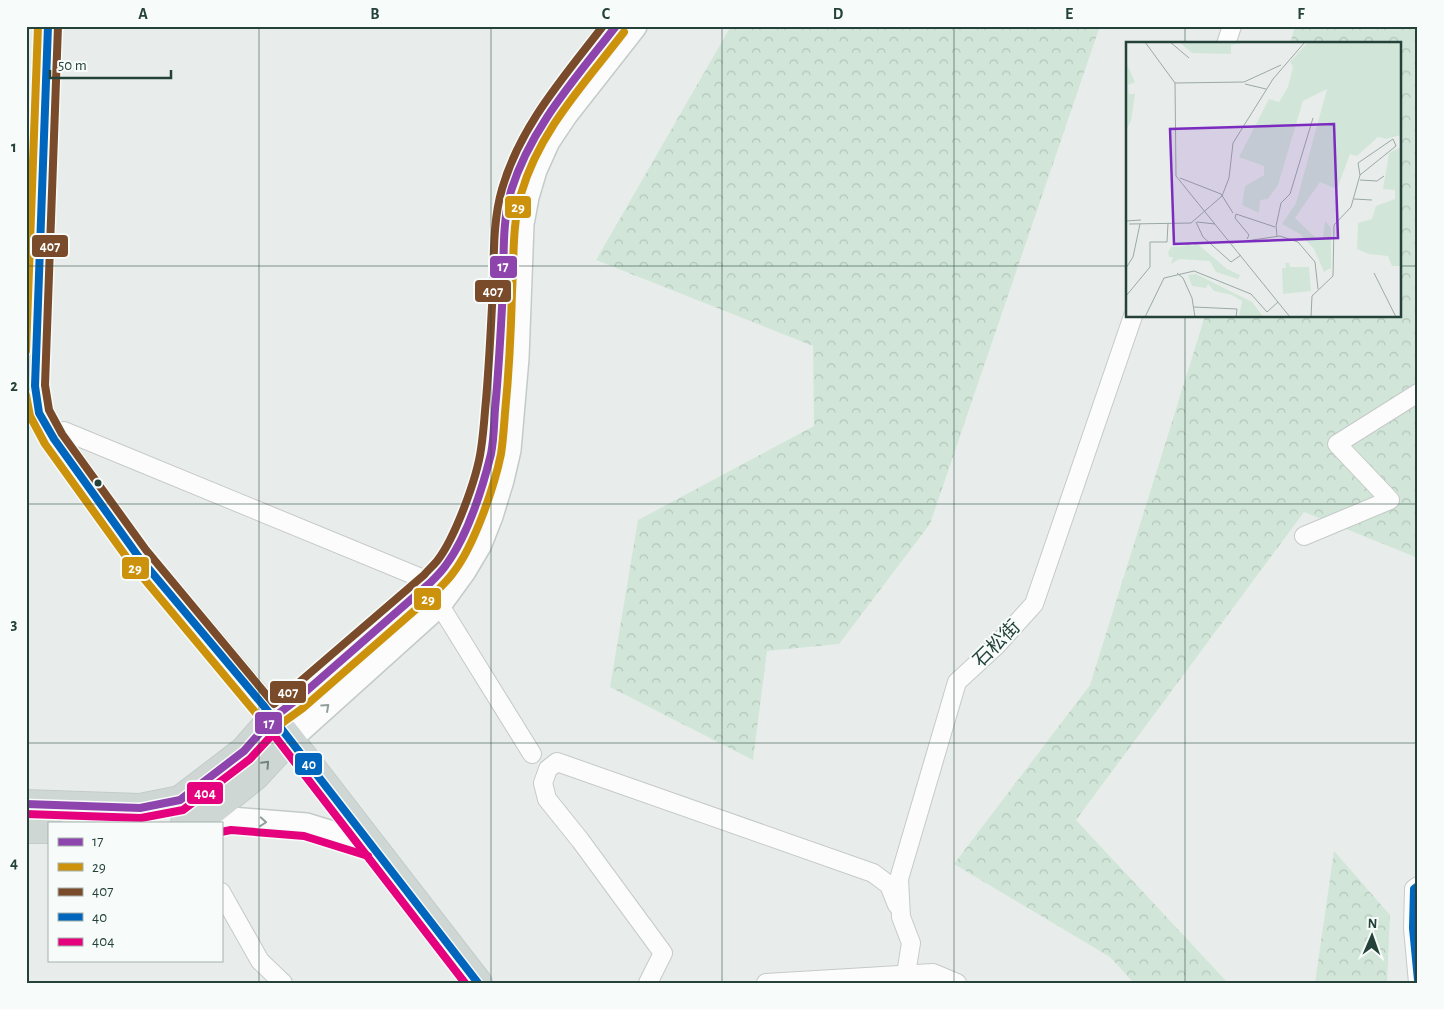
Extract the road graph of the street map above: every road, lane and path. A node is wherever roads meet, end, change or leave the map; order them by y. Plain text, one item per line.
1 (48, 26) edge
2 (616, 26) edge
3 (634, 26) edge
4 (1232, 26) edge
5 (1227, 42) edge
6 (1132, 318) edge
7 (1418, 393) edge
8 (64, 431) dead end
9 (1304, 536) dead end
10 (435, 593) junction
11 (273, 718) junction
12 (289, 739) junction
13 (532, 754) dead end
14 (26, 804) edge
15 (188, 822) edge
16 (220, 822) edge
17 (26, 829) edge
18 (48, 830) edge
19 (371, 846) junction
20 (1418, 886) edge
21 (222, 894) edge
22 (901, 917) junction
23 (906, 974) junction
24 (283, 983) edge
25 (478, 983) edge
26 (648, 983) edge
27 (766, 983) edge
28 (957, 983) edge
29 (1418, 983) edge

1 - 11 main road
2 - 10 main road
3 - 10 main road
4 - 5 street
6 - 22 street, 石松街
7 - 9 street
8 - 10 street
10 - 11 main road
12 -> 10 main road
10 - 13 street
11 - 12 main road
11 - 14 main road
15 -> 12 main road
12 - 19 main road
16 -> 19 main road
17 - 18 main road
19 - 25 main road
20 - 29 street
21 - 24 street
22 - 23 street, 石松街
22 - 26 street
23 - 27 street
23 - 28 street

